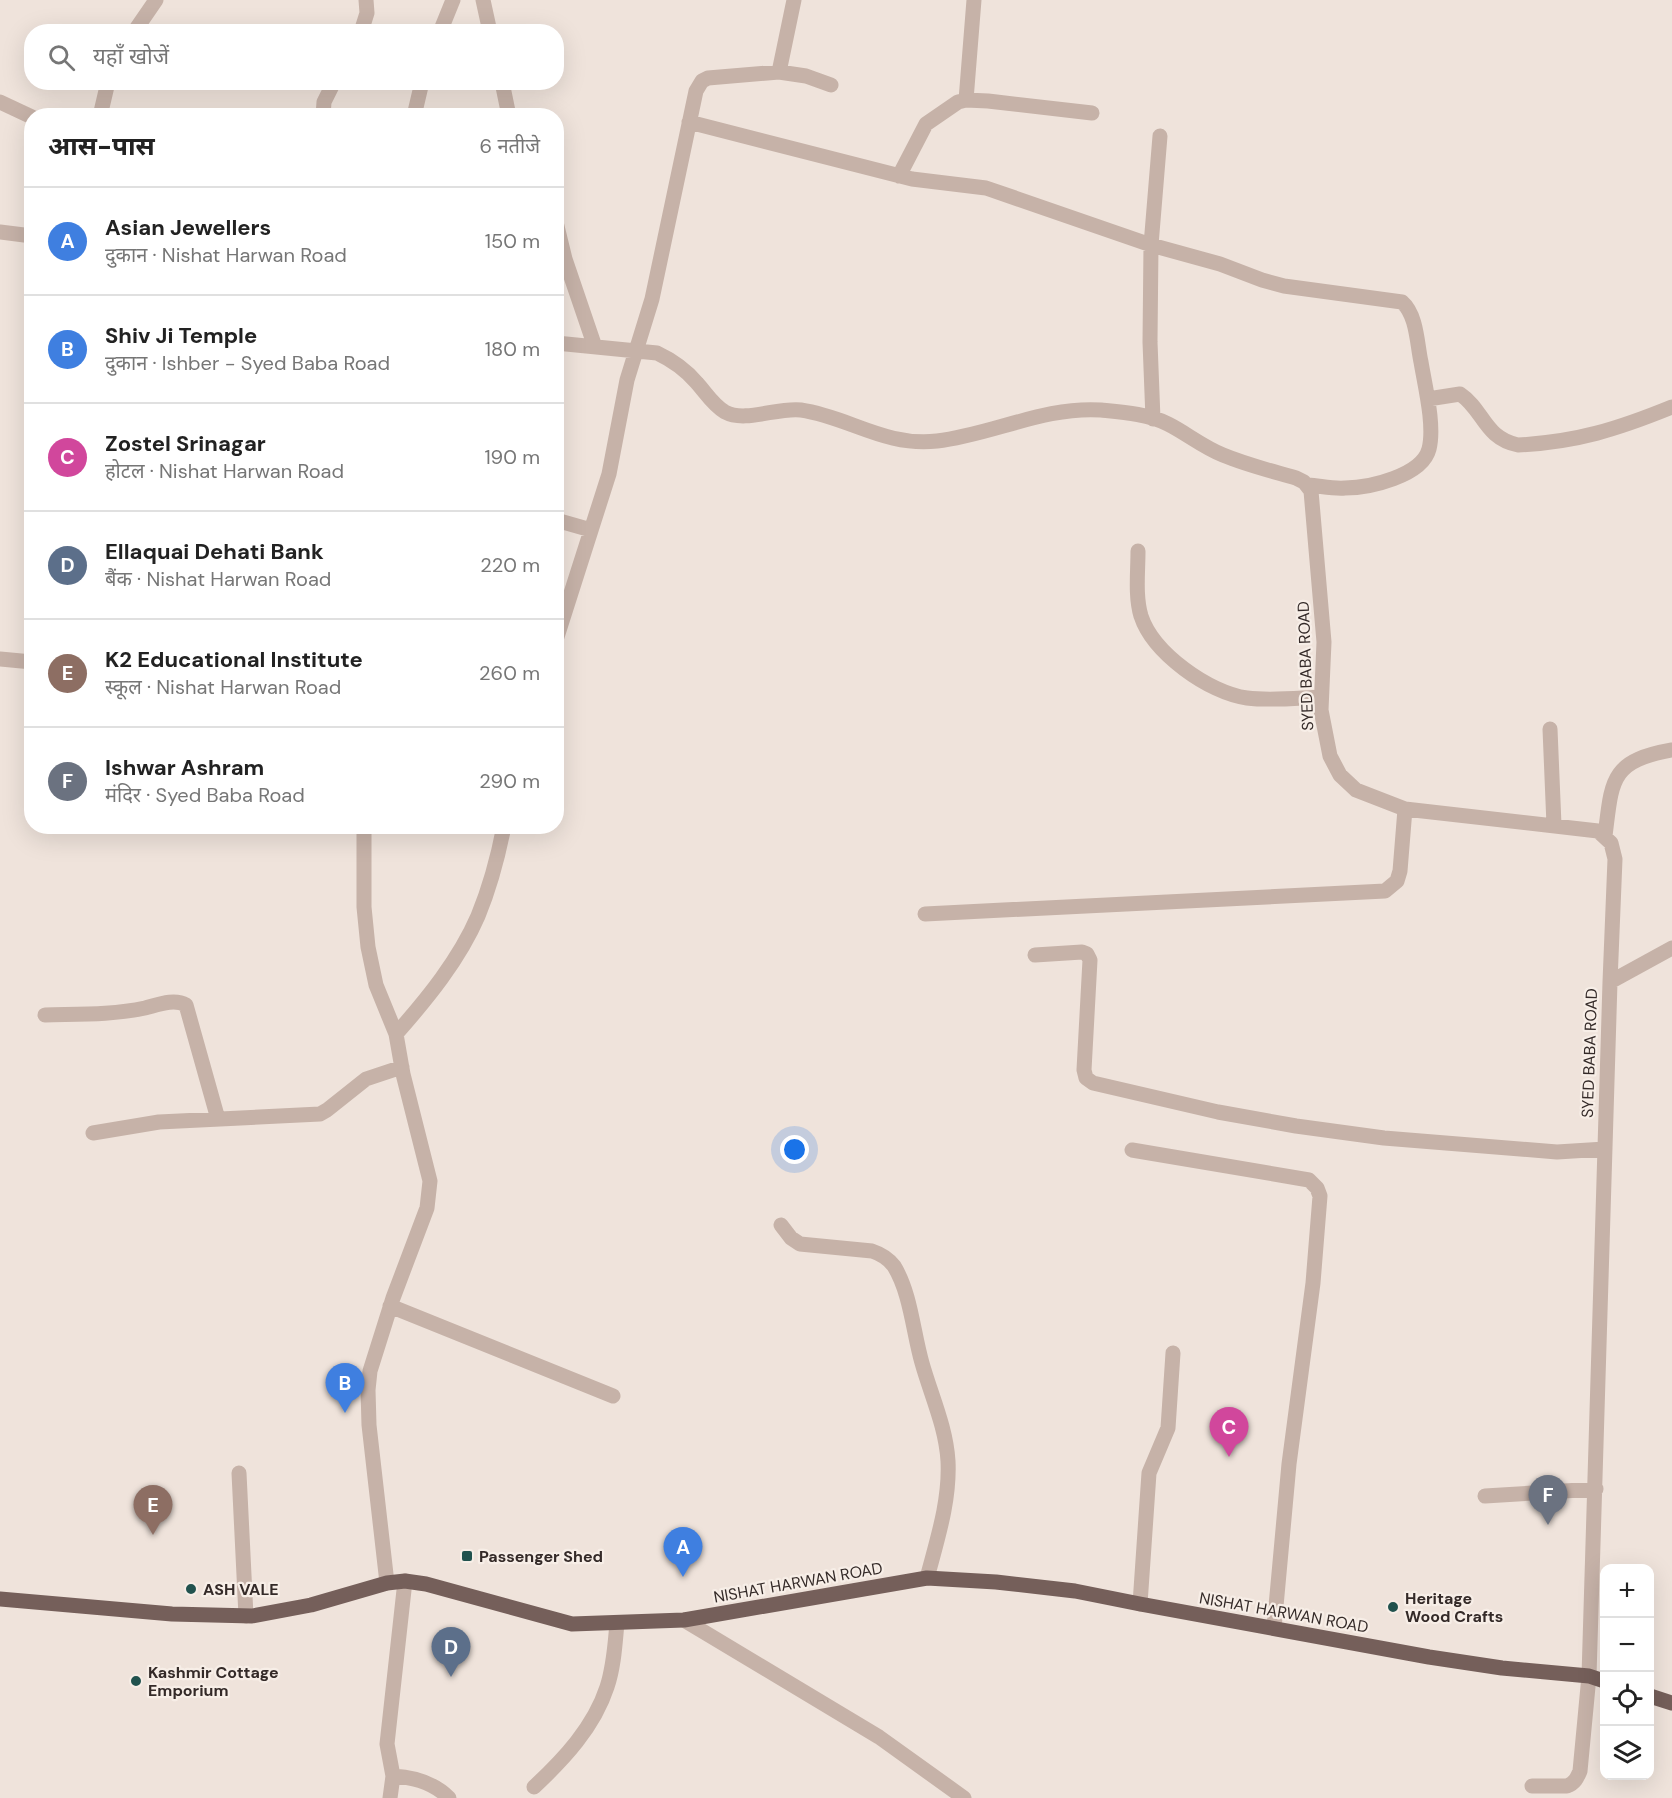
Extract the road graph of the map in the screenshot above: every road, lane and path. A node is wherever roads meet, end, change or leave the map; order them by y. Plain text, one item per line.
1 (156, 0) edge
2 (366, 0) edge
3 (453, 0) edge
4 (483, 0) edge
5 (794, 0) edge
6 (975, 0) edge
7 (140, 24) edge
8 (364, 24) edge
9 (443, 24) edge
10 (488, 24) edge
11 (779, 72) junction
12 (831, 85) dead end
13 (106, 90) edge
14 (330, 90) edge
15 (420, 90) edge
16 (504, 90) edge
17 (966, 100) junction
18 (0, 102) edge
19 (102, 108) edge
20 (324, 108) edge
21 (416, 108) edge
22 (507, 108) edge
23 (24, 113) edge
24 (1092, 113) dead end
25 (689, 122) junction
26 (1160, 136) dead end
27 (900, 176) junction
28 (0, 232) edge
29 (24, 235) edge
30 (1151, 245) junction
31 (564, 255) edge
32 (564, 344) edge
33 (596, 347) junction
34 (637, 350) junction
35 (1428, 399) junction
36 (1672, 407) edge
37 (1153, 419) junction
38 (1308, 485) junction
39 (564, 522) edge
40 (591, 530) junction
41 (1138, 551) dead end
42 (564, 615) edge
43 (0, 659) edge
44 (24, 661) edge
45 (1322, 697) junction
46 (1550, 729) dead end
47 (1672, 750) edge
48 (1405, 809) junction
49 (1554, 825) junction
50 (364, 834) edge
51 (502, 834) edge
52 (1605, 836) junction
53 (925, 914) dead end
54 (1672, 948) edge
55 (1035, 955) dead end
56 (1610, 982) junction
57 (45, 1015) dead end
58 (396, 1034) junction
59 (402, 1067) junction
60 (218, 1119) junction
61 (93, 1133) dead end
62 (1605, 1149) junction
63 (1132, 1150) dead end
64 (781, 1225) dead end
65 (390, 1306) junction
66 (1173, 1353) dead end
67 (613, 1396) dead end
68 (239, 1473) dead end
69 (1596, 1489) junction
70 (1485, 1496) dead end
71 (927, 1578) junction
72 (405, 1581) junction
73 (387, 1583) junction
74 (0, 1599) edge
75 (1140, 1604) junction
76 (246, 1616) junction
77 (684, 1620) junction
78 (617, 1623) junction
79 (1274, 1628) junction
80 (1589, 1676) junction
81 (1600, 1679) edge
82 (1654, 1697) edge
83 (1672, 1703) edge
84 (393, 1776) junction
85 (1532, 1786) dead end
86 (534, 1787) dead end
87 (390, 1798) edge
88 (449, 1798) edge
89 (964, 1798) edge

1 - 7 street
2 - 8 street
3 - 9 street
4 - 10 street
5 - 11 street
6 - 17 street
11 - 12 street
11 - 25 street
13 - 19 street
14 - 20 street
15 - 21 street
16 - 22 street
17 - 24 street
17 - 27 street
18 - 23 street
25 - 27 street
25 - 34 street
26 - 30 street
27 - 30 street
28 - 29 street
30 - 35 street
30 - 37 street
31 - 33 street
32 - 33 street
33 - 34 street
34 - 37 street
34 - 40 street
35 - 36 street
35 - 38 street
37 - 38 street
38 - 45 street, SYED BABA ROAD
39 - 40 street
40 - 42 street
41 - 45 street
43 - 44 street
45 - 48 street, SYED BABA ROAD
46 - 49 street
47 - 52 street
48 - 49 street, SYED BABA ROAD
48 - 53 street
49 - 52 street, SYED BABA ROAD
50 - 58 street
51 - 58 street
52 - 56 street, SYED BABA ROAD
54 - 56 street
55 - 62 street
56 - 62 street, SYED BABA ROAD
57 - 60 street
58 - 59 street
59 - 60 street
59 - 65 street
60 - 61 street
62 - 69 street, SYED BABA ROAD
63 - 79 street
64 - 71 street
65 - 67 street
65 - 73 street
66 - 75 street
68 - 76 street
69 - 70 street
69 - 80 street, SYED BABA ROAD
71 - 75 main road, NISHAT HARWAN ROAD
71 - 77 main road, NISHAT HARWAN ROAD
72 - 73 main road, NISHAT HARWAN ROAD
72 - 78 main road, NISHAT HARWAN ROAD
72 - 84 street
73 - 76 main road, NISHAT HARWAN ROAD
74 - 76 main road, NISHAT HARWAN ROAD
75 - 79 main road, NISHAT HARWAN ROAD
77 - 78 main road, NISHAT HARWAN ROAD
77 - 89 street
78 - 86 street
79 - 80 main road, NISHAT HARWAN ROAD
80 - 81 main road, NISHAT HARWAN ROAD
80 - 85 street, SYED BABA ROAD
82 - 83 main road
84 - 87 street
84 - 88 street

